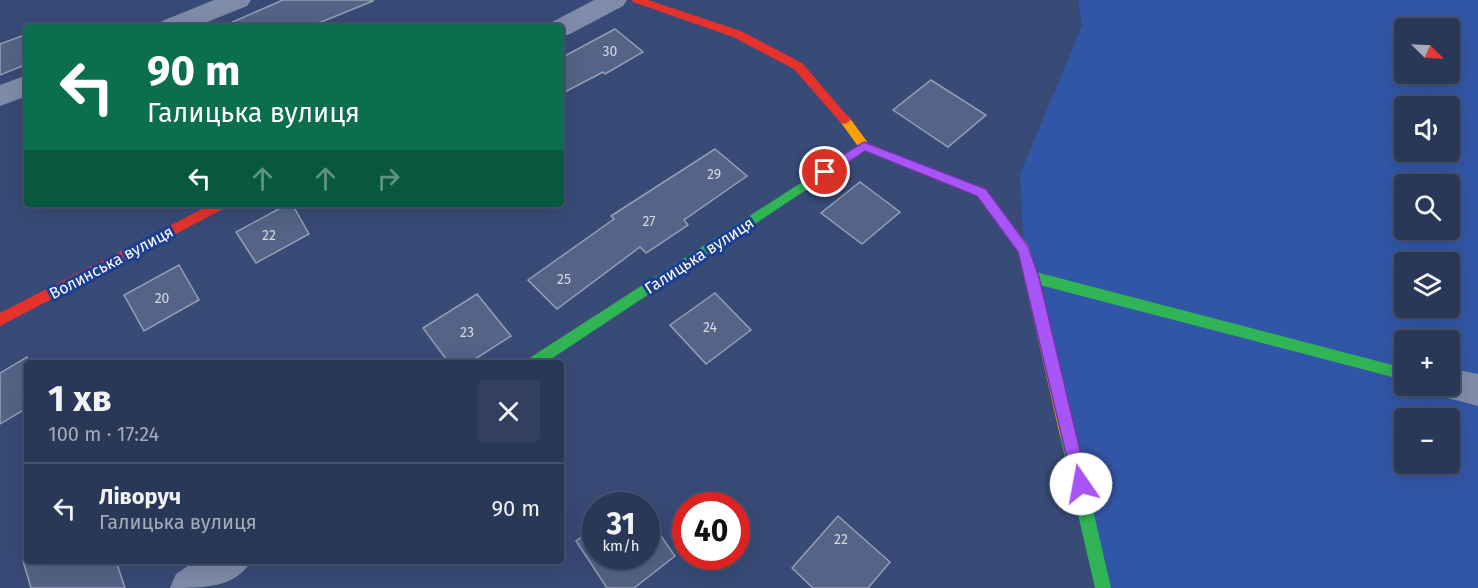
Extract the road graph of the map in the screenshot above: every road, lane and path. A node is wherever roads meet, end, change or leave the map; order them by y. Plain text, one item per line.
1 (238, 0) edge
2 (614, 0) edge
3 (638, 0) edge
4 (178, 24) edge
5 (564, 26) edge
6 (24, 86) edge
7 (0, 96) edge
8 (864, 146) junction
9 (217, 207) edge
10 (1032, 277) junction
11 (0, 320) edge
12 (538, 360) edge
13 (1394, 372) edge
14 (1460, 386) edge
15 (1478, 390) edge
16 (226, 564) edge
17 (190, 588) edge
18 (1103, 588) edge

1 - 4 street
2 - 5 street
3 - 8 street
6 - 7 street
8 - 10 street
8 - 12 street, Галицька вулиця
9 - 11 street, Волинська вулиця
10 - 13 street
10 - 18 street
14 - 15 street
16 - 17 street

